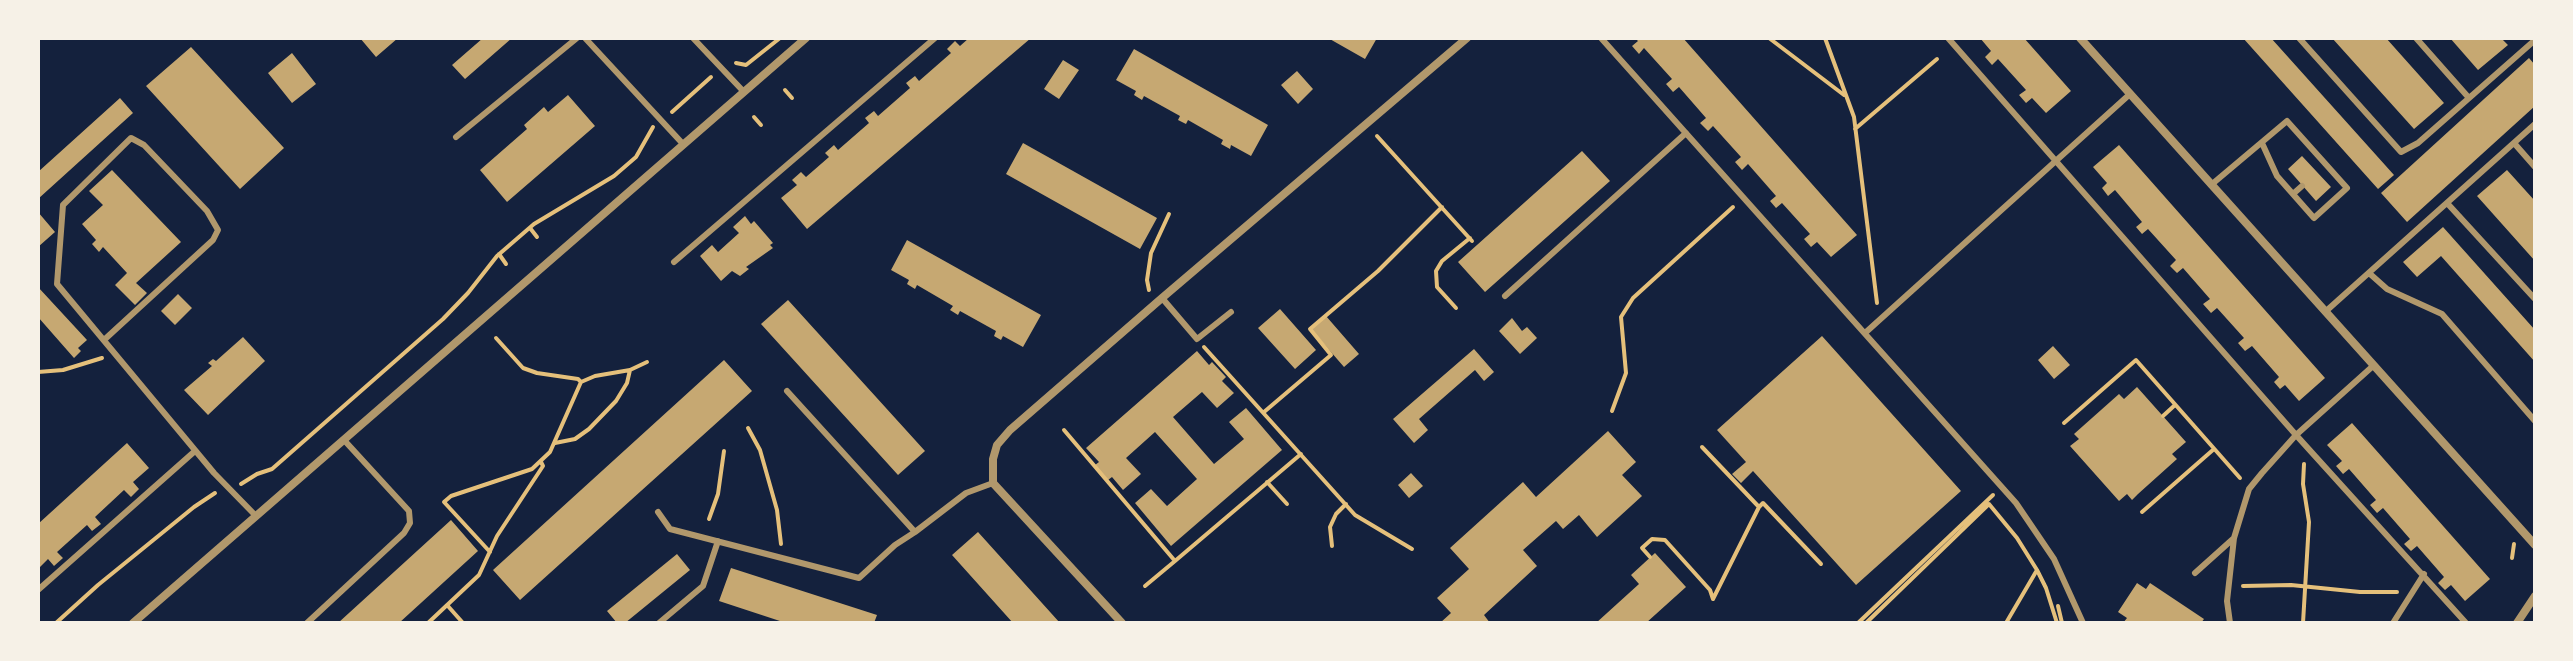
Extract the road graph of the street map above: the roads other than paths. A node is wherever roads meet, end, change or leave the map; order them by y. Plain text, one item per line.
1 (577, 38) edge
2 (585, 38) edge
3 (693, 38) edge
4 (806, 38) edge
5 (935, 38) edge
6 (1467, 38) edge
7 (1601, 38) edge
8 (1948, 38) edge
9 (2080, 38) edge
10 (2299, 38) edge
11 (2416, 38) edge
12 (2535, 40) edge
13 (744, 92) junction
14 (2130, 94) junction
15 (2469, 98) junction
16 (2535, 124) edge
17 (1686, 133) junction
18 (456, 137) dead end
19 (2262, 143) junction
20 (2514, 143) junction
21 (683, 144) junction
22 (2055, 160) junction
23 (2326, 165) junction
24 (2535, 167) edge
25 (2317, 173) dead end
26 (2211, 185) junction
27 (2302, 186) dead end
28 (2293, 194) junction
29 (2447, 203) junction
30 (674, 262) dead end
31 (2369, 273) junction
32 (1505, 296) dead end
33 (1162, 298) junction
34 (2535, 299) edge
35 (1231, 312) dead end
36 (2325, 312) junction
37 (1865, 333) junction
38 (104, 340) junction
39 (2373, 366) junction
40 (787, 391) dead end
41 (2535, 421) edge
42 (2296, 435) junction
43 (344, 440) junction
44 (195, 451) junction
45 (993, 483) junction
46 (658, 512) dead end
47 (256, 516) junction
48 (915, 532) junction
49 (2234, 538) junction
50 (718, 541) junction
51 (2535, 545) edge
52 (2195, 573) dead end
53 (2424, 574) junction
54 (38, 590) edge
55 (2535, 596) edge
56 (133, 623) edge
57 (307, 623) edge
58 (659, 623) edge
59 (1122, 623) edge
60 (2083, 623) edge
61 (2230, 623) edge
62 (2393, 623) edge
63 (2466, 623) edge
64 (2517, 623) edge

1 - 18 lane
2 - 21 lane
3 - 13 lane
4 - 13 street
5 - 30 lane
6 - 33 street
7 - 17 lane
8 - 22 lane
9 - 14 street
10 - 15 lane
11 - 15 lane
12 - 15 lane
13 - 21 street
14 - 22 lane
14 - 26 street
16 - 20 lane
17 - 32 lane
17 - 37 lane
19 - 23 lane
19 - 26 lane
19 - 28 lane
20 - 24 lane
20 - 29 lane
21 - 43 street
22 - 37 lane
22 - 42 lane
23 - 25 lane
23 - 28 lane
26 - 36 street
27 - 28 lane
29 - 31 lane
29 - 34 lane
31 - 36 lane
31 - 41 lane
33 - 35 lane
33 - 45 street
36 - 39 street
37 - 60 lane
38 - 38 lane
38 - 44 lane
39 - 42 lane
39 - 51 street
40 - 48 lane
42 - 49 lane
42 - 53 lane
43 - 47 street
43 - 57 lane
44 - 47 lane
44 - 54 lane
45 - 48 lane
45 - 59 street
46 - 50 lane
47 - 56 street
48 - 50 lane
49 - 52 lane
49 - 61 lane
50 - 58 lane
53 - 62 lane
53 - 63 lane
55 - 64 street

